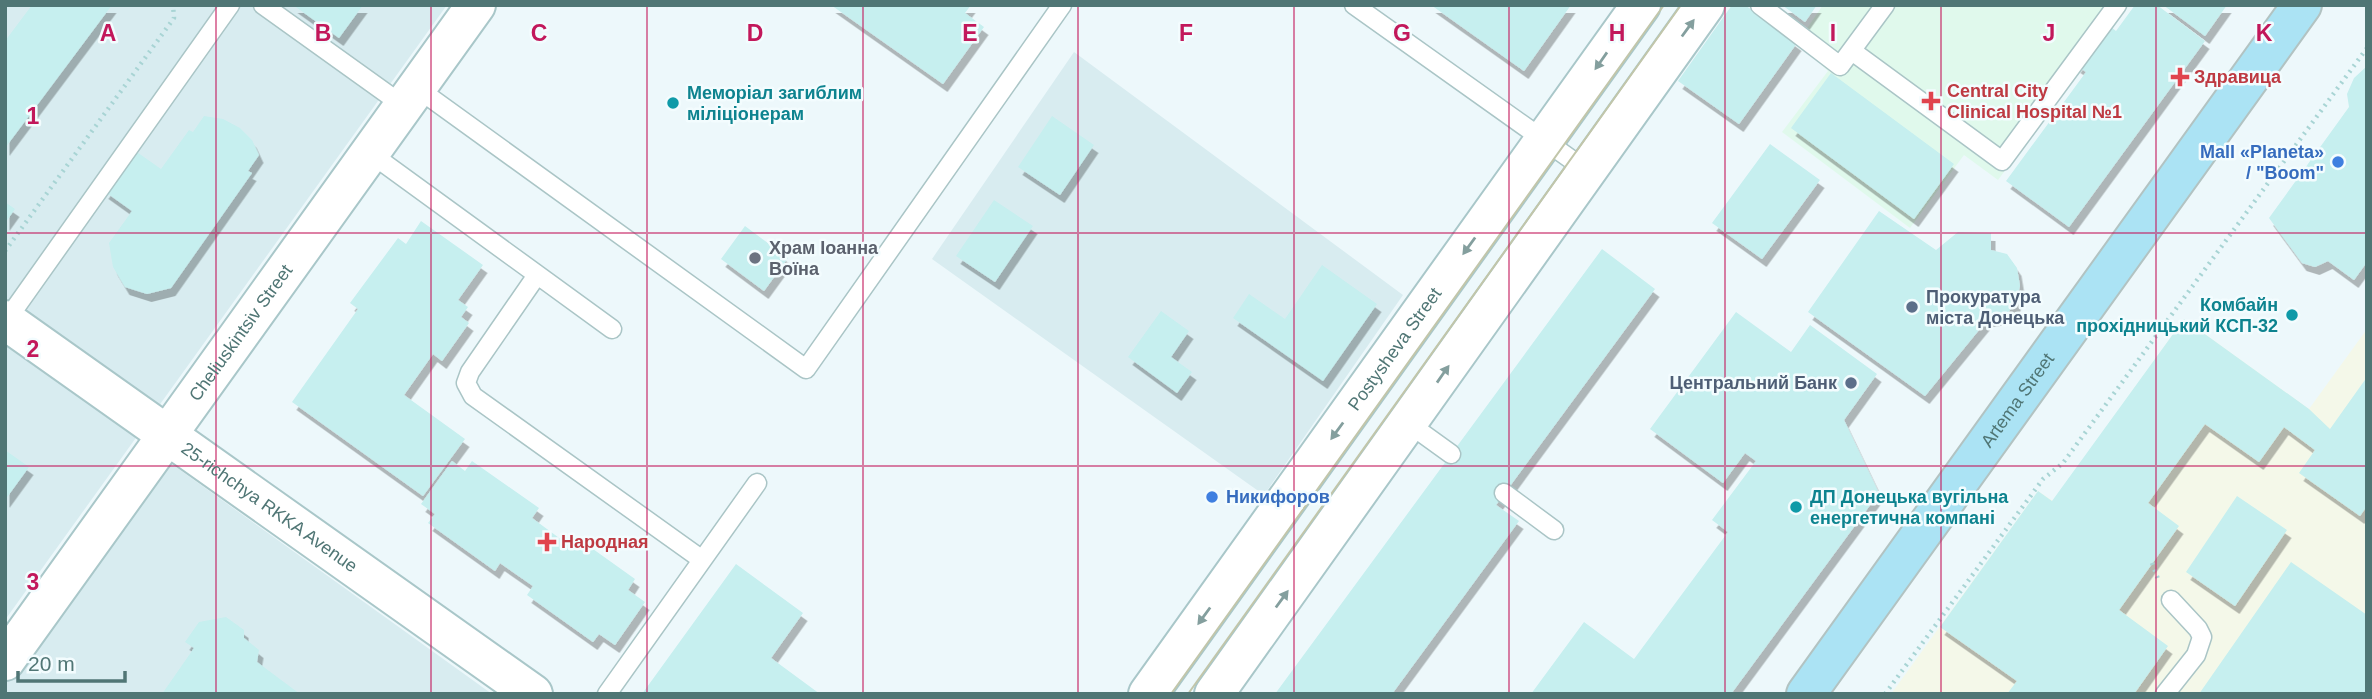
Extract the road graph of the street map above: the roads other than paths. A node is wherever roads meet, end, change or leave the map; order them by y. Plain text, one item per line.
1 (230, 5) edge
2 (263, 5) edge
3 (476, 5) edge
4 (1062, 5) edge
5 (1353, 5) edge
6 (1641, 5) edge
7 (1705, 5) edge
8 (1760, 5) edge
9 (1885, 5) edge
10 (2117, 5) edge
11 (2302, 5) edge
12 (1852, 51) junction
13 (410, 97) junction
14 (1546, 139) junction
15 (370, 153) junction
16 (1586, 170) junction
17 (537, 275) junction
18 (6, 321) edge
19 (612, 329) dead end
20 (1408, 424) junction
21 (167, 435) junction
22 (1451, 454) dead end
23 (757, 484) dead end
24 (1504, 493) dead end
25 (1554, 530) dead end
26 (701, 559) junction
27 (2171, 600) dead end
28 (5, 661) edge
29 (533, 694) edge
30 (607, 694) edge
31 (1148, 694) edge
32 (1214, 694) edge
33 (1807, 694) edge
34 (2165, 694) edge

1 - 18 lane
2 - 13 lane
3 - 13 street, Cheliuskintsiv Street
4 - 13 lane
5 - 14 lane
6 -> 14 street, Postysheva Street
16 -> 7 street
8 - 12 lane
9 - 12 lane
10 - 12 lane
11 - 33 main road, Artema Street
13 - 15 street, Cheliuskintsiv Street
14 - 16 lane
14 -> 31 street, Postysheva Street
15 - 17 lane
15 - 21 street, Cheliuskintsiv Street
20 -> 16 street
17 - 19 lane
17 - 26 lane
18 - 21 street, 25-richchya RKKA Avenue
20 - 22 lane
32 -> 20 street
21 - 28 street, Cheliuskintsiv Street
21 - 29 street, 25-richchya RKKA Avenue
23 - 26 lane
24 - 25 lane
26 - 30 lane
27 - 34 lane

